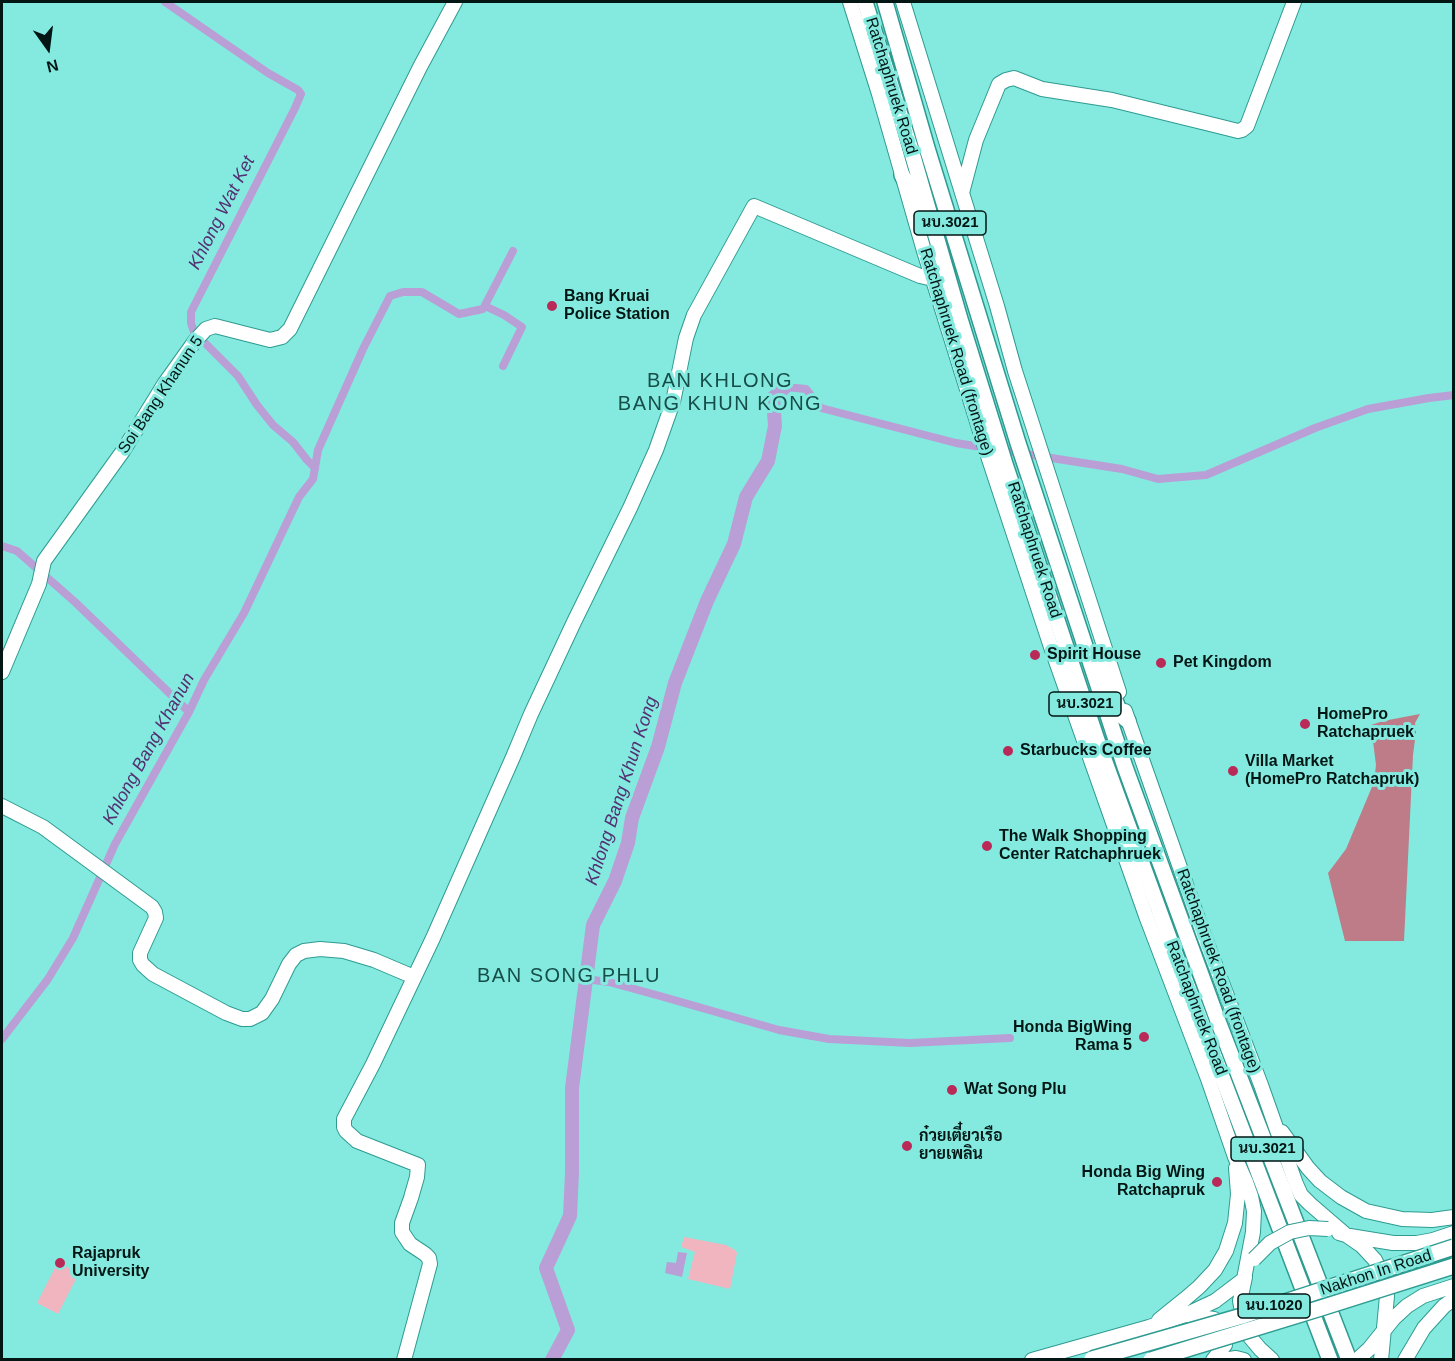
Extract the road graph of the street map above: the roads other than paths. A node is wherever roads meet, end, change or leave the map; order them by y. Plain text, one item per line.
1 (455, 2) edge
2 (850, 2) edge
3 (865, 2) edge
4 (885, 2) edge
5 (903, 2) edge
6 (1294, 2) edge
7 (976, 140) junction
8 (950, 156) junction
9 (902, 175) junction
10 (962, 195) junction
11 (937, 243) junction
12 (933, 279) junction
13 (990, 441) junction
14 (998, 464) junction
15 (1088, 654) junction
16 (2, 672) edge
17 (1128, 721) junction
18 (1097, 740) junction
19 (1105, 800) junction
20 (2, 806) edge
21 (414, 977) junction
22 (1274, 1120) junction
23 (1235, 1157) junction
24 (1454, 1217) edge
25 (1454, 1233) edge
26 (1346, 1235) junction
27 (1433, 1240) junction
28 (1454, 1247) edge
29 (1454, 1266) edge
30 (1244, 1279) junction
31 (1451, 1291) edge
32 (1185, 1315) junction
33 (1149, 1327) junction
34 (1383, 1332) junction
35 (404, 1359) edge
36 (1032, 1359) edge
37 (1092, 1359) edge
38 (1151, 1359) edge
39 (1214, 1359) edge
40 (1223, 1359) edge
41 (1244, 1359) edge
42 (1272, 1359) edge
43 (1330, 1359) edge
44 (1349, 1359) edge
45 (1357, 1359) edge
46 (1381, 1359) edge
47 (1405, 1359) edge

1 - 16 main road, Soi Bang Khanun 5
2 - 9 main road, Ratchaphruek Road (frontage) / นบ.3021
3 - 11 main road, Ratchaphruek Road / นบ.3021
4 - 15 main road, Ratchaphruek Road / นบ.3021
5 - 8 main road, Ratchaphruek Road (frontage) / นบ.3021
6 - 7 main road
7 - 8 main road
7 - 10 main road
8 - 10 main road, Ratchaphruek Road (frontage) / นบ.3021
9 - 11 main road
9 - 12 main road, Ratchaphruek Road (frontage) / นบ.3021
10 - 17 main road, Ratchaphruek Road (frontage) / นบ.3021
11 - 13 main road, Ratchaphruek Road / นบ.3021
12 - 13 main road, Ratchaphruek Road (frontage) / นบ.3021
12 - 21 main road
13 - 14 main road, Ratchaphruek Road / นบ.3021
14 - 18 main road, Ratchaphruek Road / นบ.3021
14 - 19 main road, Ratchaphruek Road (frontage) / นบ.3021
15 - 17 main road
15 - 44 main road, Ratchaphruek Road / นบ.3021
17 - 22 main road, Ratchaphruek Road (frontage) / นบ.3021
18 - 19 main road
18 - 43 main road, Ratchaphruek Road / นบ.3021
19 - 23 main road, Ratchaphruek Road (frontage) / นบ.3021
20 - 21 main road
21 - 35 main road
22 - 24 main road
22 - 26 main road, Ratchaphruek Road (frontage) / นบ.3021
23 - 30 main road, Ratchaphruek Road (frontage) / นบ.3021
23 - 33 main road
25 - 27 main road, Nakhon In Road
26 - 27 main road, Nakhon In Road
26 - 30 main road, bridge
26 - 34 main road, Ratchaphruek Road (frontage)
27 - 31 main road
28 - 37 main road, Nakhon In Road / นบ.1020, bridge
29 - 38 main road, Nakhon In Road / นบ.1020, bridge
30 - 32 main road, นบ.1020
30 - 42 main road, Ratchaphruek Road (frontage)
31 - 34 main road
31 - 47 main road
32 - 33 main road, นบ.1020
32 - 39 main road
33 - 36 main road, นบ.1020
34 - 45 main road
34 - 46 main road
40 - 41 main road

